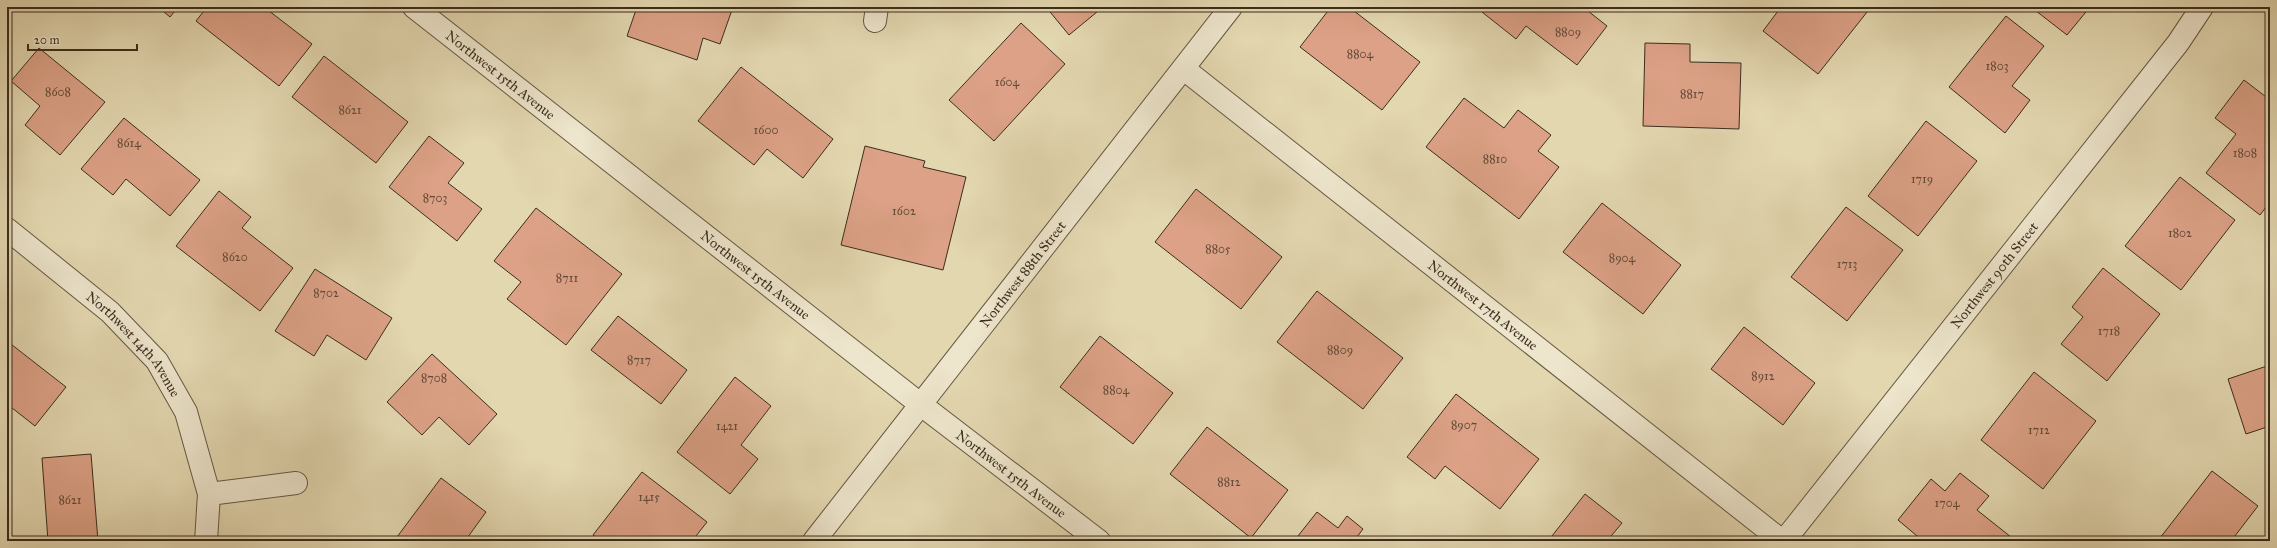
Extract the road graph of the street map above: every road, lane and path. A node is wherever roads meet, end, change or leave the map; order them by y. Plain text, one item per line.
1 (414, 7) edge
2 (1231, 7) edge
3 (2202, 7) edge
4 (1184, 69) junction
5 (7, 229) edge
6 (920, 404) junction
7 (296, 483) dead end
8 (209, 494) junction
9 (206, 541) edge
10 (814, 541) edge
11 (1098, 541) edge
12 (1783, 541) edge

1 - 6 street, Northwest 15th Avenue
2 - 4 street, Northwest 88th Street
3 - 12 street, Northwest 90th Street
4 - 6 street, Northwest 88th Street
4 - 12 street, Northwest 17th Avenue
5 - 8 street, Northwest 14th Avenue
6 - 10 street, Northwest 88th Street
6 - 11 street, Northwest 15th Avenue
7 - 8 street
8 - 9 street, Northwest 14th Avenue

